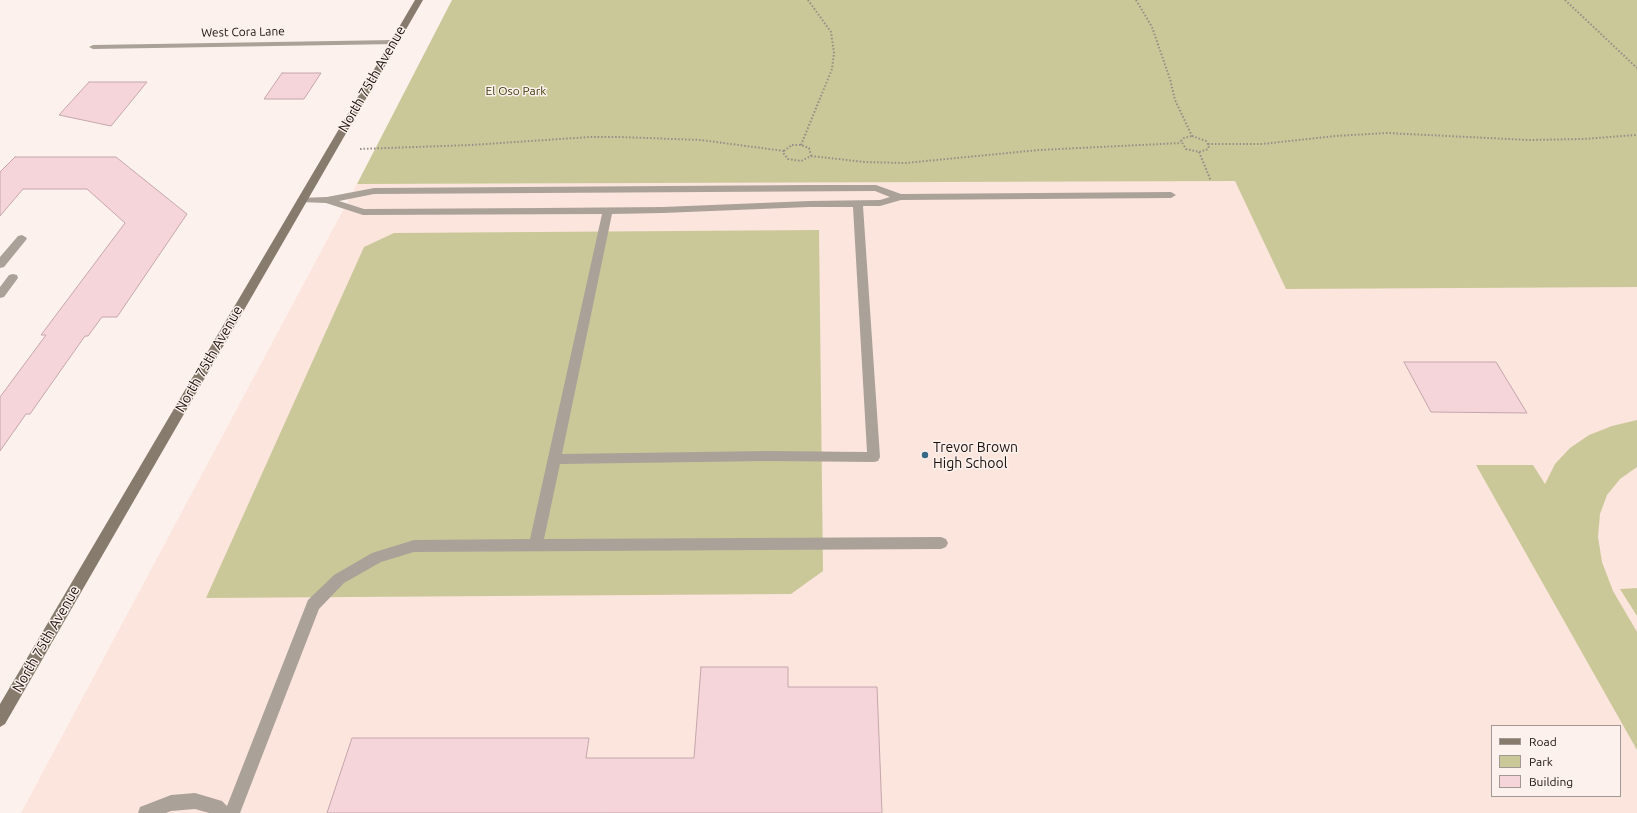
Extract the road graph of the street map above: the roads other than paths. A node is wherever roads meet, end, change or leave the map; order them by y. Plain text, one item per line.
1 (419, 0) edge
2 (394, 42) junction
3 (93, 47) dead end
4 (1171, 195) dead end
5 (900, 196) junction
6 (302, 200) junction
7 (327, 200) junction
8 (858, 203) junction
9 (608, 210) junction
10 (22, 238) dead end
11 (0, 264) edge
12 (0, 278) edge
13 (0, 294) edge
14 (555, 459) junction
15 (941, 543) dead end
16 (536, 544) junction
17 (0, 719) edge
18 (146, 813) edge
19 (222, 813) edge
20 (232, 813) edge

1 - 2 main road, North 75th Avenue
2 - 3 street, West Cora Lane
2 - 6 main road, North 75th Avenue
4 - 5 street
5 - 7 street
5 - 8 street
6 - 7 street
6 - 17 main road, North 75th Avenue
7 - 9 street
8 - 9 street
8 - 14 street
9 - 14 street
10 - 11 street
12 - 13 street
14 - 16 street
15 - 16 street
16 - 20 street
18 - 19 street

